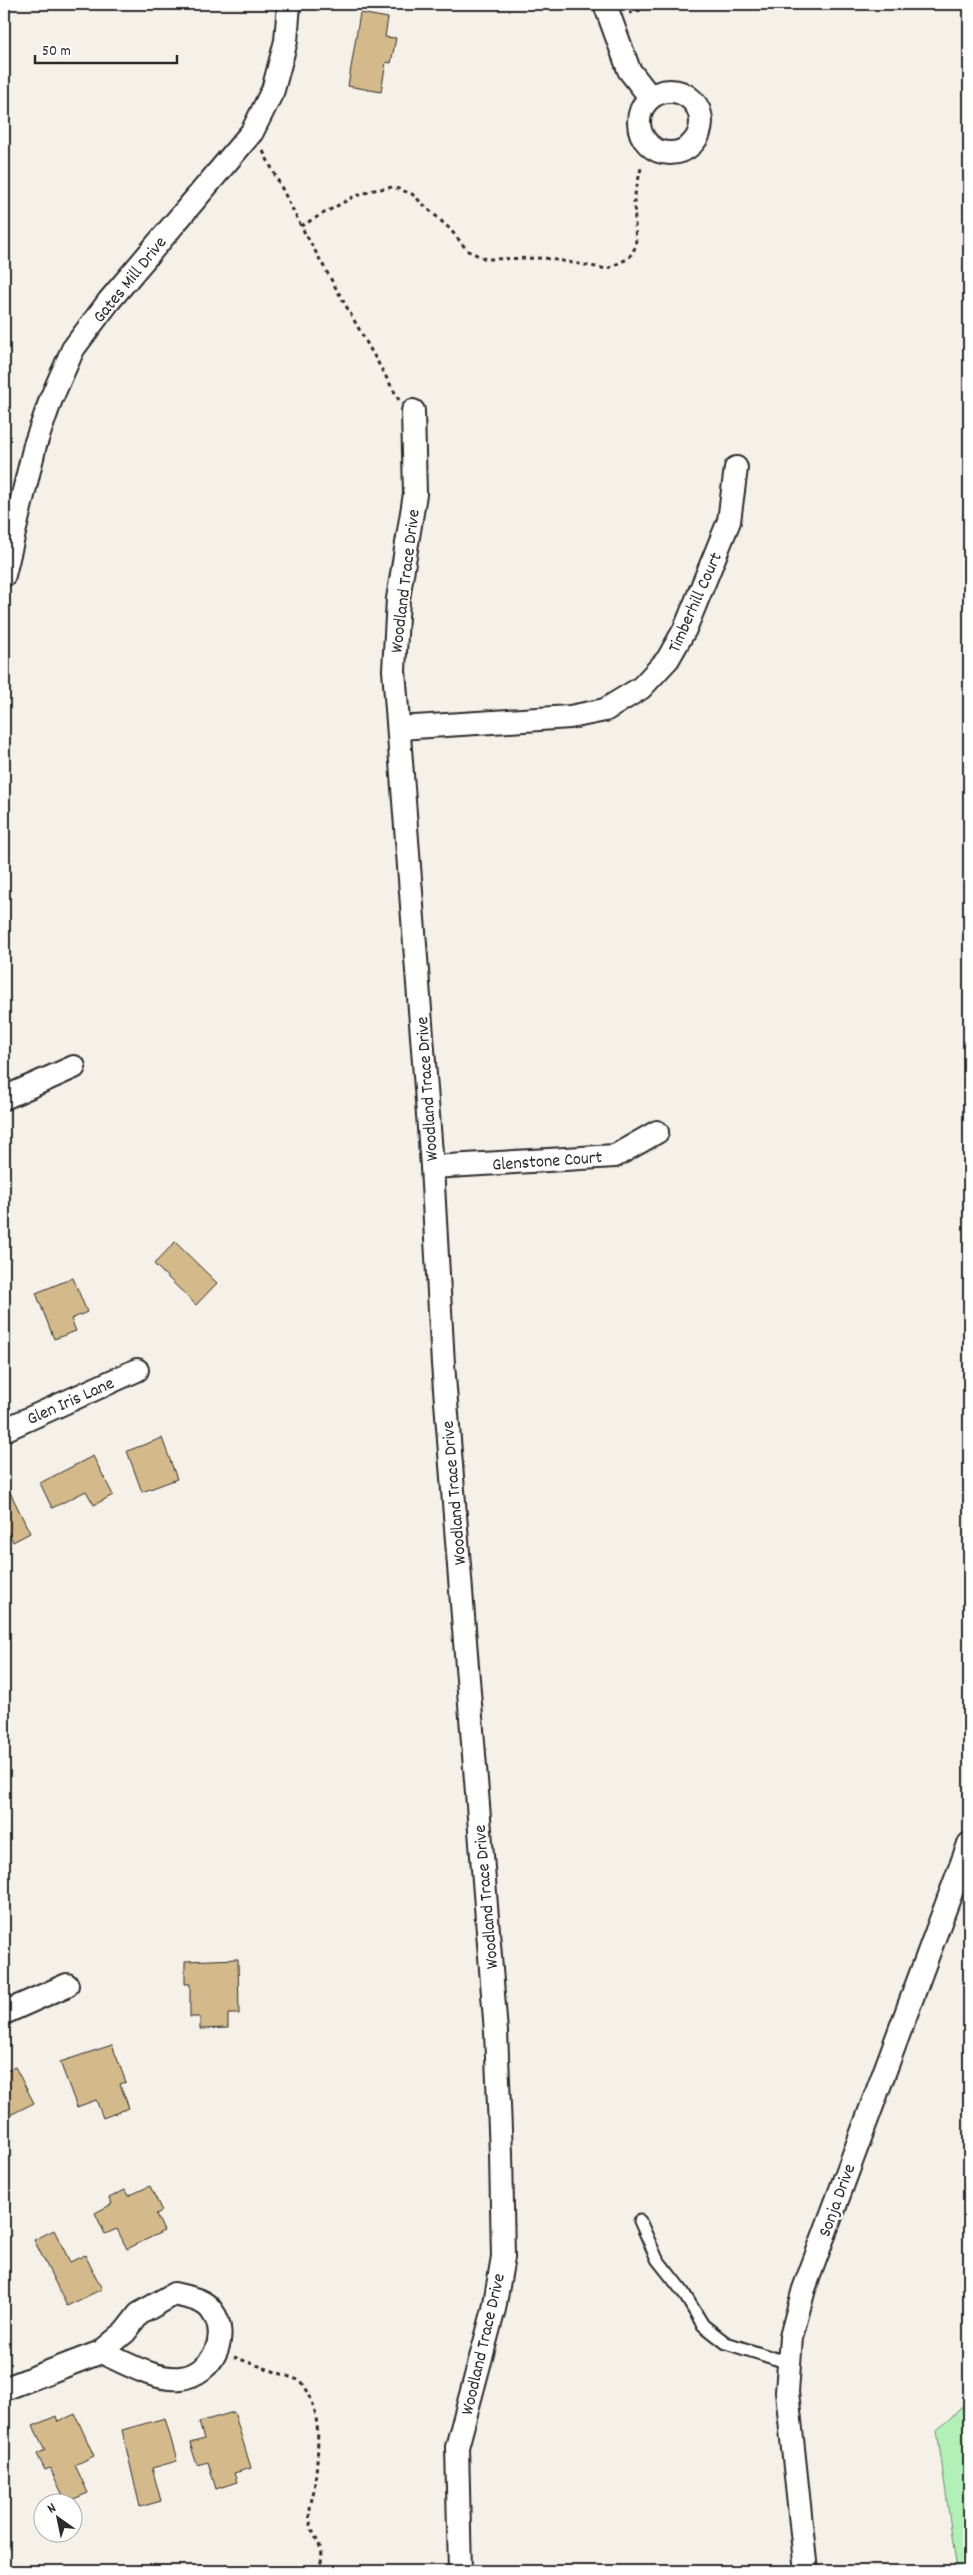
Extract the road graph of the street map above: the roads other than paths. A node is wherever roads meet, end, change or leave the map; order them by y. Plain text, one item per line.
1 (289, 4) edge
2 (607, 11) edge
3 (650, 97) dead end
4 (413, 410) road end
5 (736, 468) dead end
6 (4, 575) edge
7 (399, 728) junction
8 (74, 1067) dead end
9 (4, 1098) edge
10 (657, 1132) dead end
11 (432, 1167) junction
12 (137, 1370) dead end
13 (4, 1430) edge
14 (969, 1844) edge
15 (67, 1985) dead end
16 (4, 2013) edge
17 (640, 2222) dead end
18 (101, 2352) junction
19 (789, 2363) junction
20 (4, 2389) edge
21 (460, 2571) edge
22 (806, 2571) edge

1 - 6 street, Gates Mill Drive
2 - 3 street
4 - 7 street, Woodland Trace Drive
5 - 7 street, Timberhill Court
7 - 11 street, Woodland Trace Drive
8 - 9 street
10 - 11 street, Glenstone Court
11 - 21 street, Woodland Trace Drive
12 - 13 street, Glen Iris Lane
14 - 19 street, Sonja Drive
15 - 16 street
17 - 19 lane
18 - 18 street
18 - 20 street
19 - 22 street, Sonja Drive

